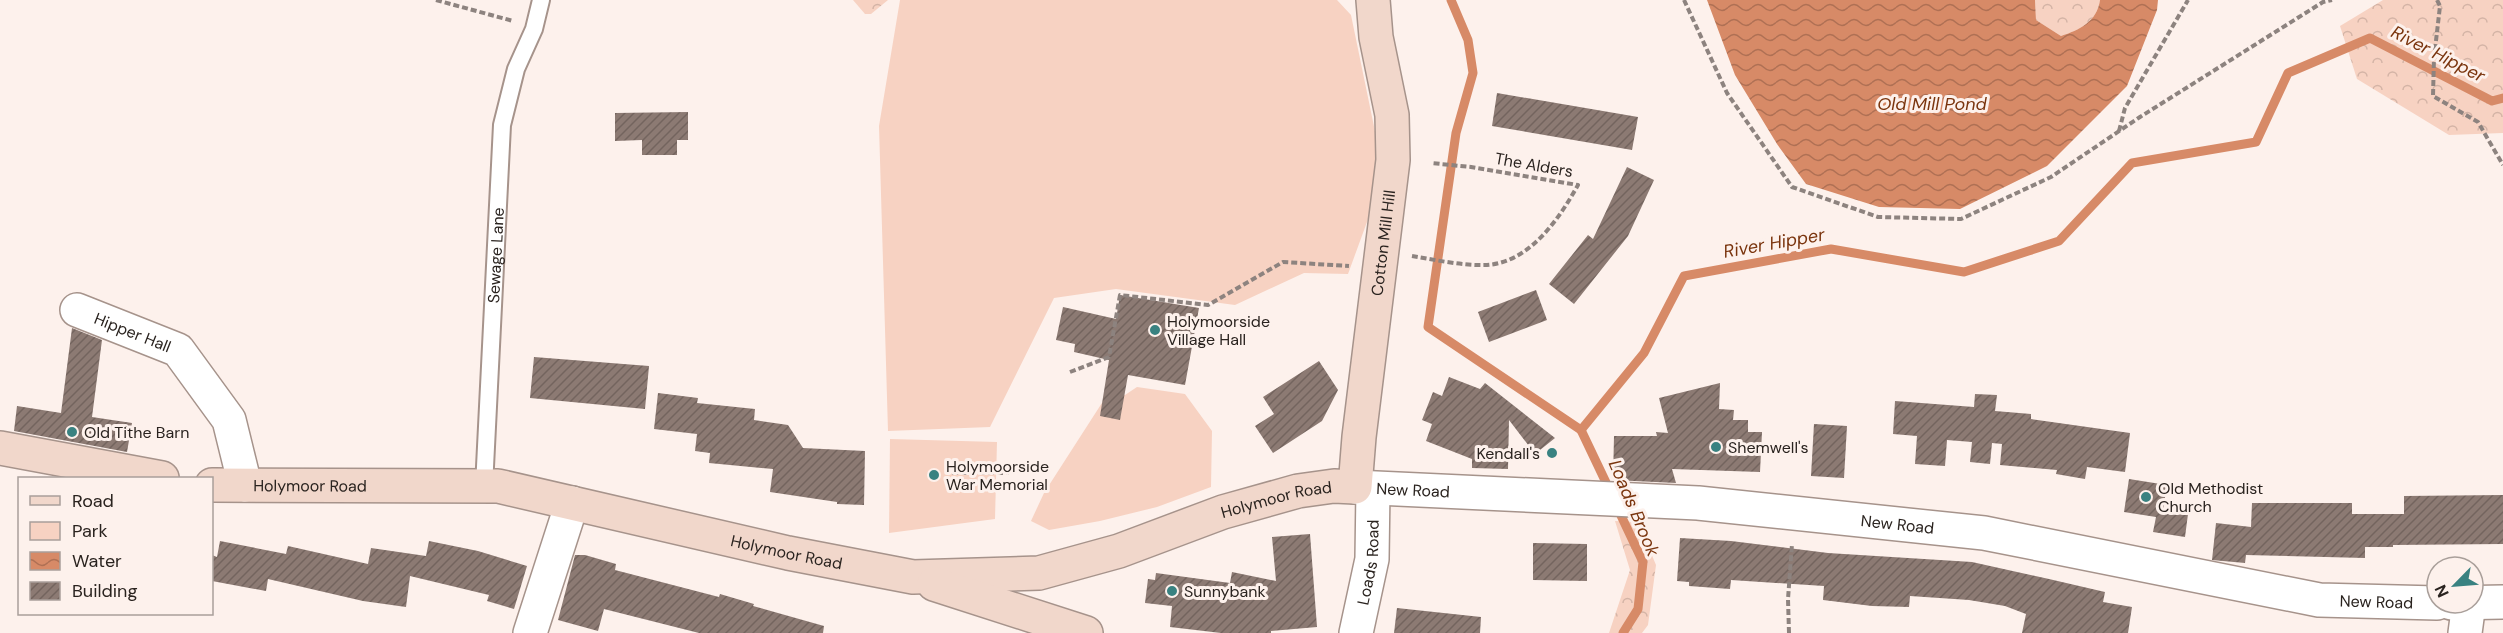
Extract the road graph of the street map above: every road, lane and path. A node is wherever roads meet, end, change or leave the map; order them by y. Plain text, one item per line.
1 (436, 0) edge
2 (542, 0) edge
3 (1373, 0) edge
4 (1684, 0) edge
5 (2188, 0) edge
6 (2332, 0) edge
7 (2437, 0) edge
8 (534, 28) junction
9 (2119, 131) junction
10 (1393, 160) junction
11 (1431, 163) dead end
12 (2503, 165) edge
13 (1471, 167) junction
14 (1418, 257) dead end
15 (1380, 268) junction
16 (77, 310) dead end
17 (1070, 372) dead end
18 (0, 448) edge
19 (1009, 472) dead end
20 (952, 473) dead end
21 (157, 477) edge
22 (213, 485) edge
23 (245, 485) junction
24 (484, 487) junction
25 (1364, 488) junction
26 (572, 503) junction
27 (1794, 513) junction
28 (913, 577) junction
29 (2503, 602) edge
30 (2425, 603) edge
31 (2485, 603) edge
32 (2467, 615) edge
33 (530, 633) edge
34 (1086, 633) edge
35 (1356, 633) edge
36 (1789, 633) edge
37 (2465, 633) edge

1 - 8 path
2 - 8 lane, Sewage Lane
3 - 10 street, Cotton Mill Hill
4 - 9 path
5 - 9 path
6 - 9 path
7 - 12 path
8 - 24 lane, Sewage Lane
10 - 13 path
10 - 15 street, Cotton Mill Hill
11 - 13 path
13 - 14 path, The Alders
15 - 17 path
15 - 25 street, Cotton Mill Hill
16 - 23 street, Hipper Hall
18 - 21 street
19 - 20 path
22 - 23 street, Holymoor Road
23 - 24 street, Holymoor Road
24 - 26 street, Holymoor Road
25 - 27 street, New Road
25 - 28 street, Holymoor Road
25 - 35 street, Loads Road
26 - 28 street, Holymoor Road
26 - 33 street
27 - 30 street, New Road
27 - 36 path
28 - 34 street
29 - 31 street
32 - 37 street

